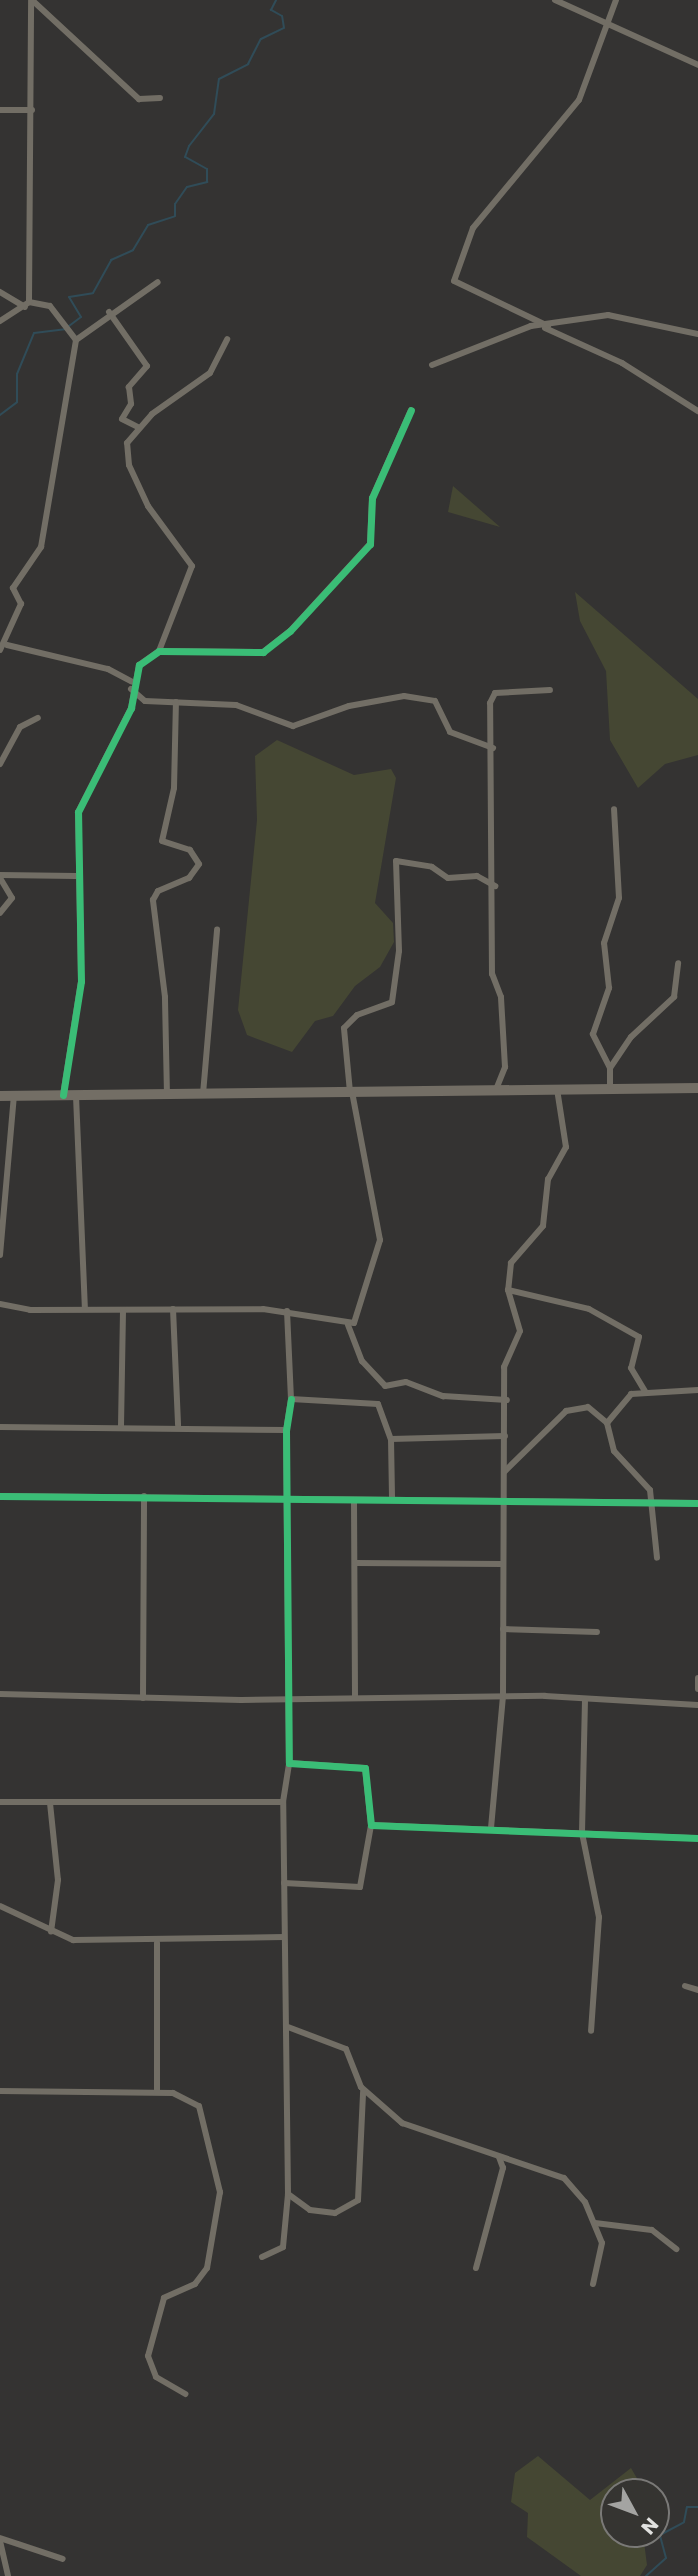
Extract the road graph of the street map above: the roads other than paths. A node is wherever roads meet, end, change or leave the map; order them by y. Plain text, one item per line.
1 (32, 0) edge
2 (555, 0) edge
3 (616, 0) edge
4 (607, 28) junction
5 (698, 65) edge
6 (160, 98) dead end
7 (0, 110) edge
8 (32, 110) junction
9 (158, 282) dead end
10 (0, 292) edge
11 (27, 304) junction
12 (109, 312) junction
13 (0, 320) edge
14 (544, 326) junction
15 (698, 334) edge
16 (227, 339) dead end
17 (76, 340) junction
18 (432, 365) dead end
19 (411, 410) dead end
20 (698, 411) edge
21 (138, 426) junction
22 (6, 645) junction
23 (0, 650) edge
24 (159, 651) junction
25 (132, 686) junction
26 (550, 690) dead end
27 (176, 702) junction
28 (38, 718) dead end
29 (493, 748) junction
30 (0, 764) edge
31 (614, 810) dead end
32 (76, 876) junction
33 (0, 877) edge
34 (495, 886) junction
35 (0, 913) edge
36 (217, 930) dead end
37 (678, 963) dead end
38 (610, 1068) junction
39 (610, 1088) junction
40 (698, 1088) edge
41 (557, 1090) junction
42 (495, 1091) junction
43 (351, 1092) junction
44 (203, 1094) junction
45 (14, 1095) junction
46 (167, 1095) junction
47 (0, 1096) edge
48 (63, 1096) junction
49 (76, 1096) junction
50 (0, 1255) edge
51 (508, 1290) junction
52 (0, 1304) edge
53 (85, 1308) junction
54 (173, 1309) junction
55 (123, 1310) junction
56 (287, 1311) junction
57 (348, 1325) junction
58 (698, 1390) edge
59 (645, 1391) junction
60 (291, 1399) junction
61 (506, 1400) junction
62 (607, 1423) junction
63 (178, 1425) junction
64 (121, 1426) junction
65 (0, 1427) edge
66 (286, 1430) junction
67 (505, 1436) junction
68 (391, 1439) junction
69 (503, 1473) junction
70 (0, 1496) edge
71 (144, 1496) junction
72 (392, 1498) junction
73 (289, 1500) junction
74 (652, 1501) junction
75 (354, 1502) junction
76 (501, 1503) junction
77 (698, 1503) edge
78 (657, 1558) dead end
79 (355, 1563) junction
80 (502, 1564) junction
81 (503, 1629) junction
82 (597, 1632) dead end
83 (698, 1678) edge
84 (698, 1689) edge
85 (0, 1694) edge
86 (355, 1696) junction
87 (503, 1696) junction
88 (144, 1698) junction
89 (290, 1698) junction
90 (585, 1700) junction
91 (698, 1704) edge
92 (289, 1763) junction
93 (0, 1802) edge
94 (283, 1802) junction
95 (50, 1803) junction
96 (370, 1825) junction
97 (491, 1828) junction
98 (582, 1832) junction
99 (698, 1838) edge
100 (284, 1883) junction
101 (0, 1906) edge
102 (51, 1932) junction
103 (284, 1937) junction
104 (157, 1943) junction
105 (685, 1986) dead end
106 (698, 1990) edge
107 (288, 2027) junction
108 (591, 2031) dead end
109 (362, 2087) junction
110 (0, 2091) edge
111 (157, 2092) junction
112 (499, 2157) junction
113 (288, 2194) junction
114 (595, 2223) junction
115 (676, 2249) dead end
116 (262, 2257) dead end
117 (476, 2268) dead end
118 (593, 2284) dead end
119 (185, 2394) dead end
120 (0, 2539) edge
121 (62, 2559) dead end
122 (8, 2576) edge

1 - 6 street
1 - 8 street
2 - 4 street
3 - 4 street
4 - 5 street
4 - 14 street
7 - 8 street
8 - 11 street
9 - 12 street
10 - 11 street
11 - 13 street
11 - 17 street
12 - 17 street
12 - 21 street
14 - 15 street
14 - 18 street
14 - 20 street
16 - 21 street
17 - 22 street
19 - 24 street
21 - 24 street
22 - 23 street
22 - 25 street
24 - 25 street
25 - 27 street
25 - 32 street
26 - 29 street
27 - 29 street
27 - 46 street
28 - 30 street
29 - 34 street
31 - 38 street
32 - 33 street
32 - 48 street
33 - 35 street
34 - 42 street
34 - 43 street
36 - 44 street
37 - 38 street
38 - 39 street
39 - 40 main road
39 - 41 main road
41 - 42 main road
41 - 51 street
42 - 43 main road
43 - 44 main road
43 - 57 street
44 - 46 main road
45 - 47 main road
45 - 48 main road
45 - 50 street
46 - 49 main road
48 - 49 main road
49 - 53 street
51 - 59 street
51 - 61 street
52 - 53 street
53 - 55 street
54 - 55 street
54 - 56 street
54 - 63 street
55 - 64 street
56 - 57 street
56 - 60 street
57 - 61 street
58 - 59 street
59 - 62 street
60 - 66 street
60 - 68 street
61 - 67 street
62 - 69 street
62 - 74 street
63 - 64 street
63 - 66 street
64 - 65 street
66 - 73 street
67 - 68 street
67 - 69 street
68 - 72 street
69 - 76 street
70 - 71 street
71 - 73 street
71 - 88 street
72 - 75 street
72 - 76 street
73 - 75 street
73 - 89 street
74 - 76 street
74 - 77 street
74 - 78 street
75 - 79 street
76 - 80 street
79 - 80 street
79 - 86 street
80 - 81 street
81 - 82 street
81 - 87 street
83 - 84 street
85 - 88 street
86 - 87 street
86 - 89 street
87 - 90 street
87 - 97 street
88 - 89 street
89 - 92 street
90 - 91 street
90 - 98 street
92 - 94 street
92 - 96 street
93 - 95 street
94 - 95 street
94 - 100 street
95 - 102 street
96 - 97 street
96 - 100 street
97 - 98 street
98 - 99 street
98 - 108 street
100 - 103 street
101 - 102 street
102 - 104 street
103 - 104 street
103 - 107 street
104 - 111 street
105 - 106 street
107 - 109 street
107 - 113 street
109 - 112 street
109 - 113 street
110 - 111 street
111 - 119 street
112 - 114 street
112 - 117 street
113 - 116 street
114 - 115 street
114 - 118 street
120 - 121 street
120 - 122 street

